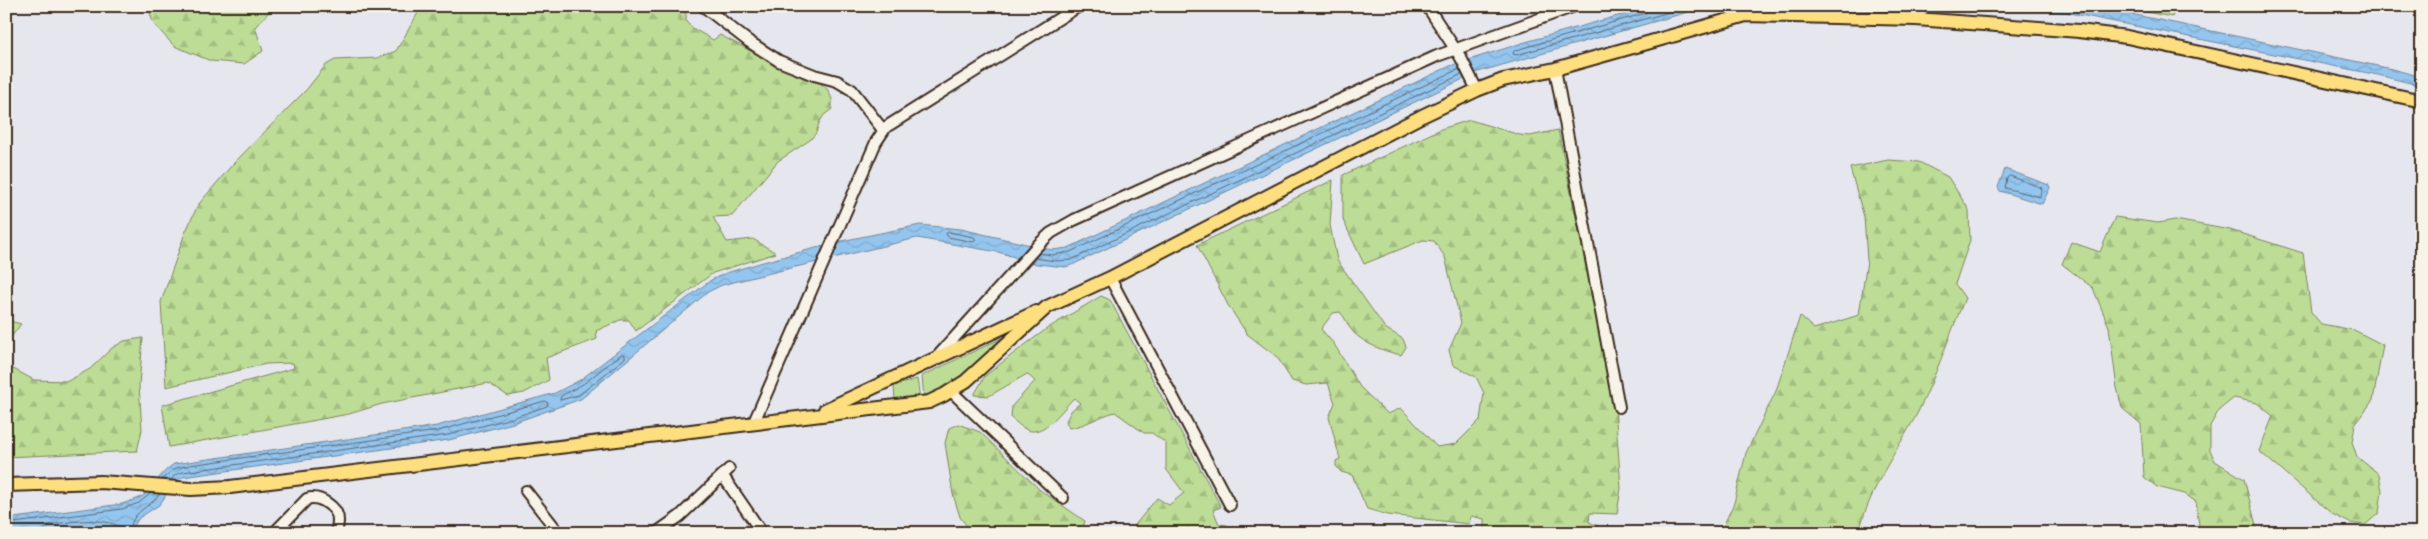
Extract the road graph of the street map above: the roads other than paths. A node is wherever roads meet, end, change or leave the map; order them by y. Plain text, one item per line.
1 (703, 6) edge
2 (1079, 6) edge
3 (1427, 6) edge
4 (1575, 6) edge
5 (1922, 6) edge
6 (1916, 19) junction
7 (1455, 49) junction
8 (1555, 69) junction
9 (1475, 85) junction
10 (2422, 101) edge
11 (883, 130) junction
12 (1110, 278) junction
13 (1047, 307) junction
14 (934, 360) junction
15 (951, 391) junction
16 (1619, 407) dead end
17 (815, 415) junction
18 (754, 422) junction
19 (6, 485) edge
20 (526, 491) dead end
21 (1063, 498) dead end
22 (1230, 505) dead end
23 (274, 533) edge
24 (336, 533) edge
25 (559, 533) edge
26 (656, 533) edge
27 (762, 533) edge

1 - 11 street
2 - 11 street
3 - 7 street
4 - 7 street
5 - 6 street
6 - 8 main road
6 - 10 main road
7 - 9 street
7 - 14 street
8 - 9 main road
8 - 16 street
9 - 12 main road
11 - 18 street
12 - 13 main road
12 - 22 street
13 - 14 main road
13 - 15 main road
14 - 17 main road
15 - 17 main road
15 - 21 street
17 - 18 main road
18 - 19 main road
20 - 25 street
23 - 24 street
26 - 27 street

